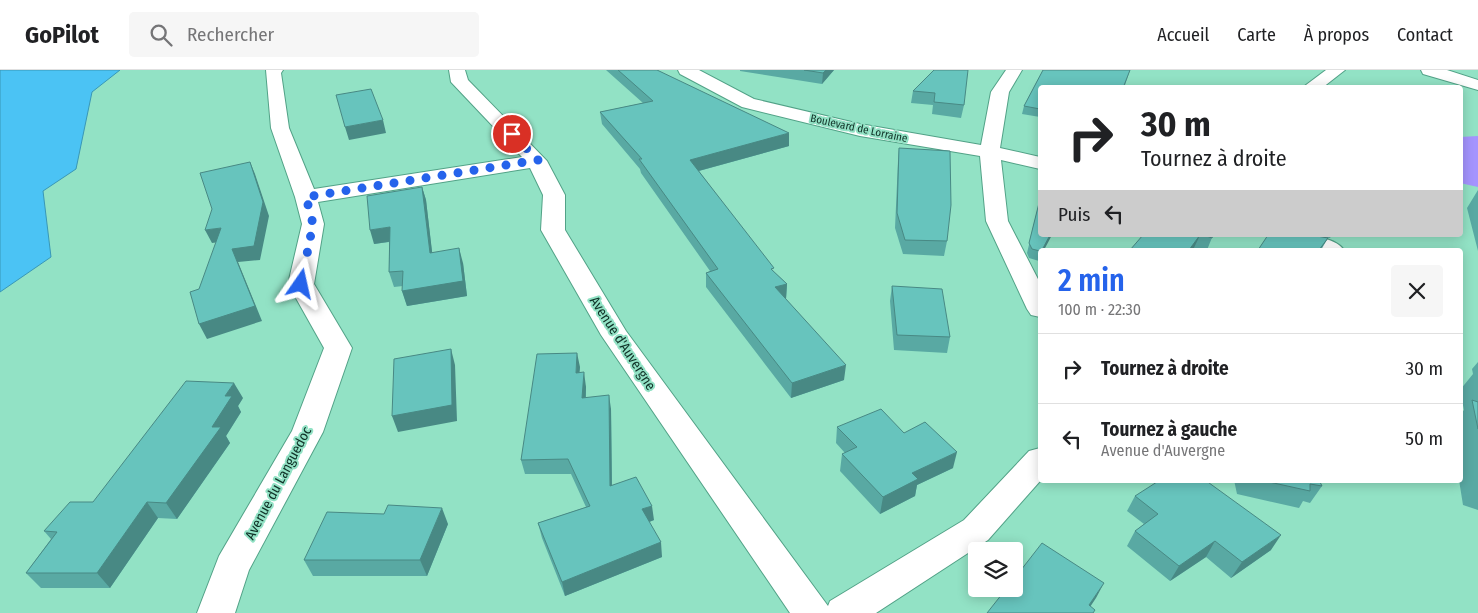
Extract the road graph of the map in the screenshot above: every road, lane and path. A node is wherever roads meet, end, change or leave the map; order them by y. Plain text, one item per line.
1 (275, 70) edge
2 (457, 70) edge
3 (686, 70) edge
4 (1014, 70) edge
5 (1337, 70) edge
6 (1429, 70) edge
7 (1314, 85) edge
8 (1478, 85) edge
9 (990, 152) junction
10 (538, 160) junction
11 (1038, 163) edge
12 (306, 197) junction
13 (1292, 237) edge
14 (1326, 248) edge
15 (1038, 305) edge
16 (1038, 462) edge
17 (216, 613) edge
18 (812, 613) edge
19 (844, 613) edge

1 - 12 street, Avenue du Languedoc
2 - 10 street, Avenue d'Auvergne
3 - 9 street, Boulevard de Lorraine
4 - 9 street
5 - 7 street
6 - 8 street
9 - 11 street, Boulevard de Lorraine
9 - 15 street
10 - 12 street
10 - 18 street, Avenue d'Auvergne
12 - 17 street, Avenue du Languedoc
13 - 14 street
16 - 19 street

